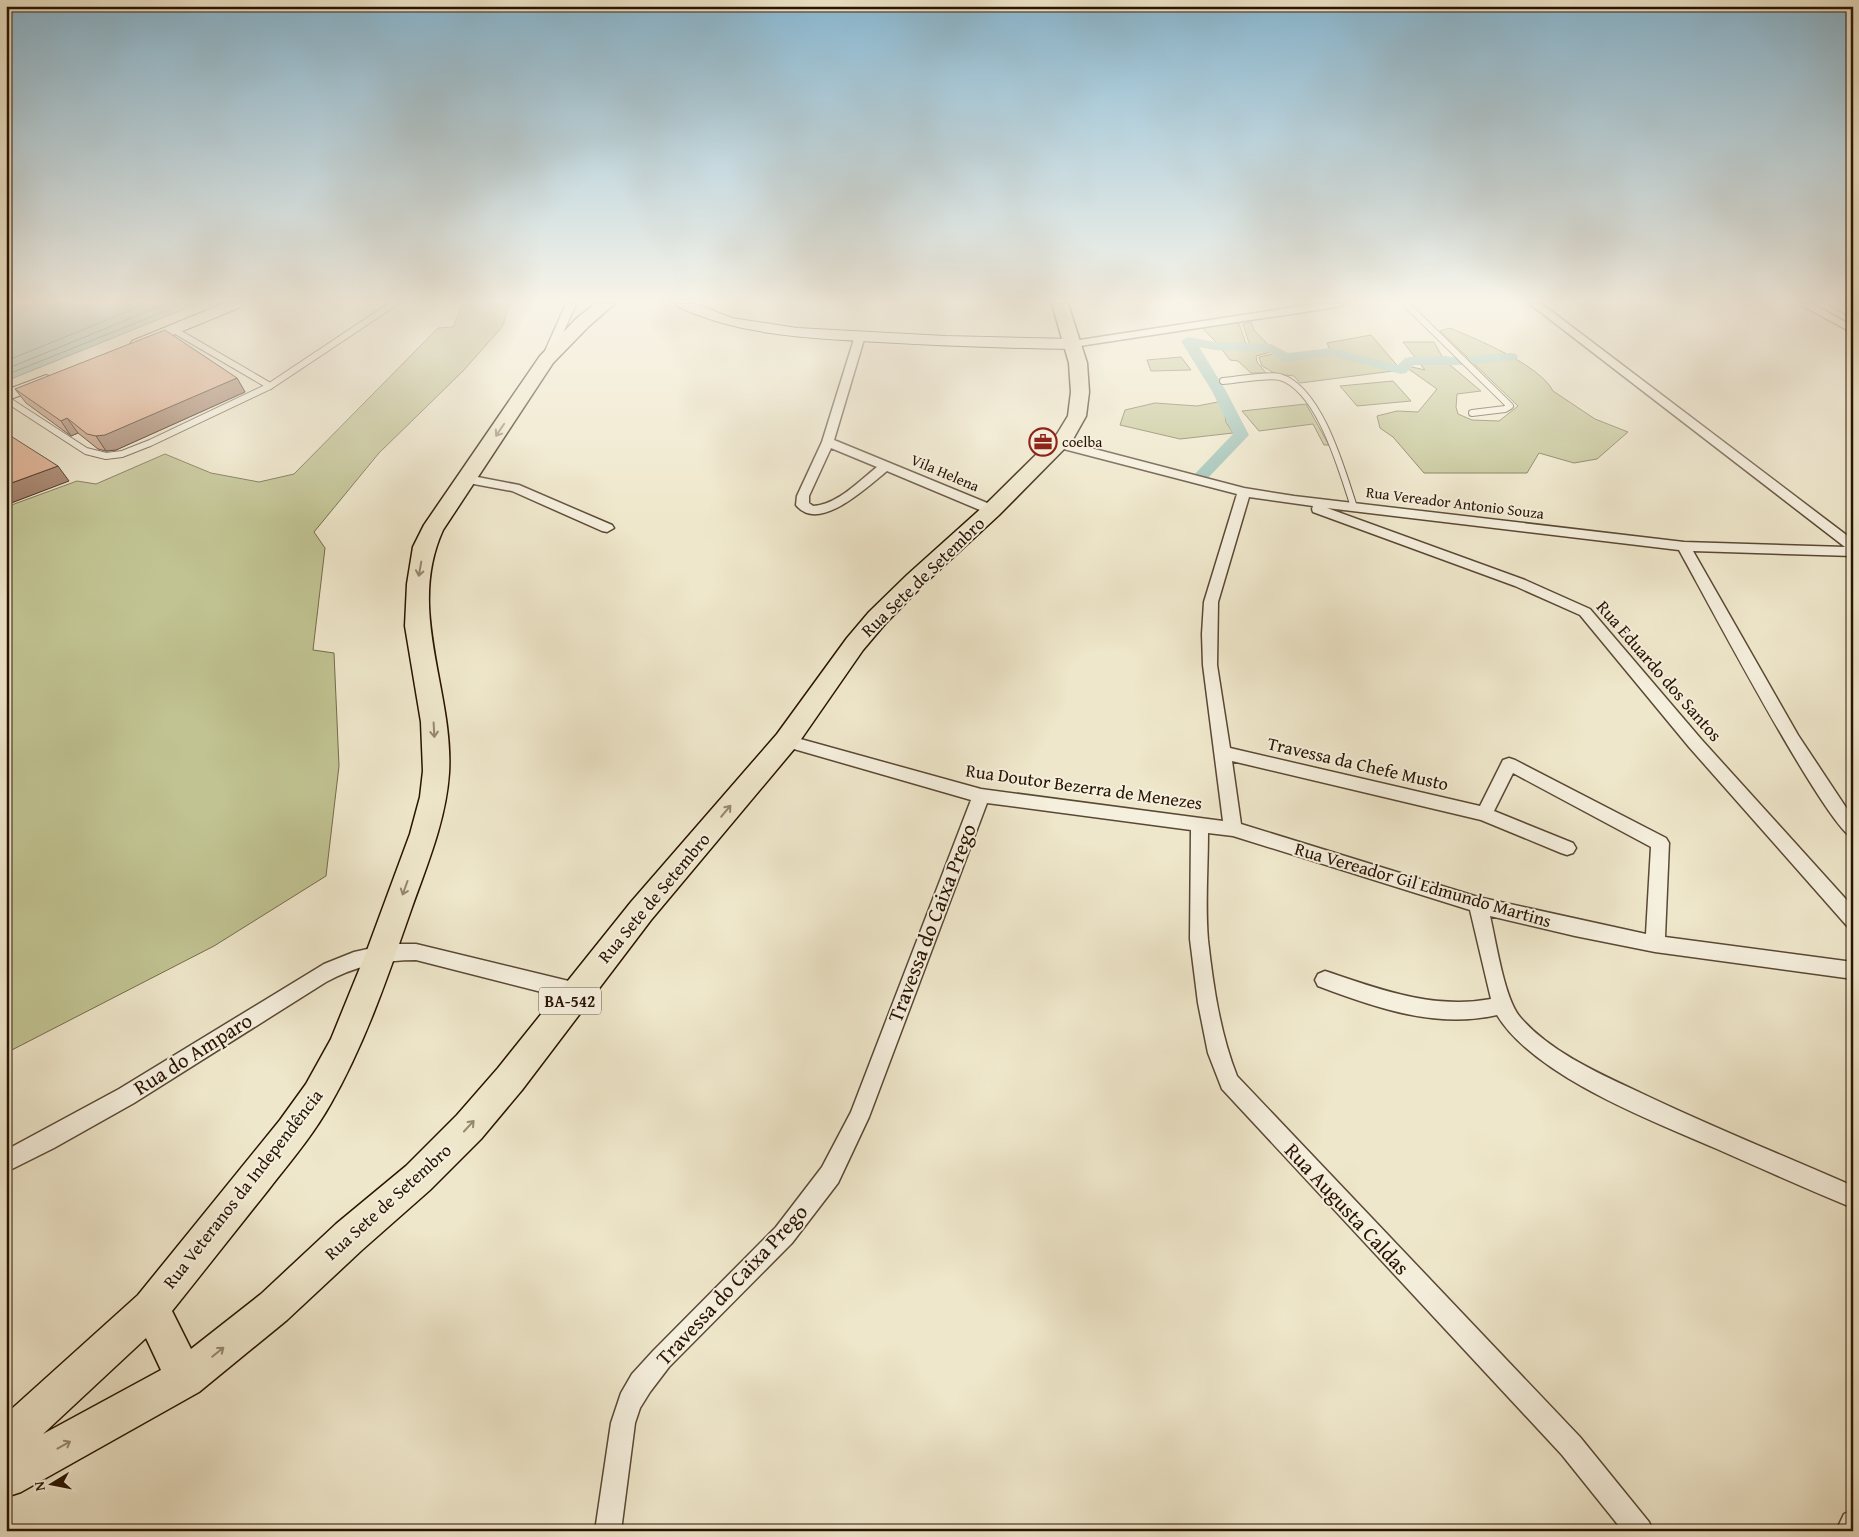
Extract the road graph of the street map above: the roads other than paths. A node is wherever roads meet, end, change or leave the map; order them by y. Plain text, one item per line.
1 (56, 376) edge
2 (252, 376) edge
3 (285, 376) edge
4 (536, 376) edge
5 (848, 376) edge
6 (1080, 376) edge
7 (1479, 376) edge
8 (1628, 376) edge
9 (1223, 381) dead end
10 (270, 386) junction
11 (6, 397) edge
12 (1472, 414) dead end
13 (828, 442) junction
14 (1060, 444) junction
15 (885, 466) junction
16 (468, 480) junction
17 (1244, 492) junction
18 (1294, 500) junction
19 (1354, 507) junction
20 (992, 510) junction
21 (1380, 510) junction
22 (607, 528) dead end
23 (1382, 533) junction
24 (1684, 546) junction
25 (1853, 548) edge
26 (1853, 552) edge
27 (786, 741) junction
28 (1222, 753) junction
29 (981, 796) junction
30 (1484, 814) junction
31 (1200, 824) junction
32 (1232, 829) junction
33 (1853, 831) edge
34 (1567, 848) dead end
35 (1478, 905) junction
36 (1853, 920) edge
37 (1655, 944) junction
38 (382, 954) junction
39 (1853, 971) edge
40 (1325, 980) dead end
41 (577, 992) junction
42 (1502, 1005) junction
43 (6, 1161) edge
44 (1853, 1197) edge
45 (151, 1308) junction
46 (185, 1378) junction
47 (6, 1441) edge
48 (6, 1477) edge
49 (1853, 1523) edge
50 (608, 1531) edge
51 (1640, 1531) edge
52 (1849, 1531) edge

1 - 11 street
2 - 10 lane
3 - 10 lane
4 -> 16 main road, Rua Veteranos da Independência
5 - 13 street
6 - 14 main road, Rua Sete de Setembro / BA-542
7 - 12 lane
8 - 25 street
9 - 19 lane
10 - 11 lane
13 - 15 street, Vila Helena
13 - 15 street, Vila Helena
14 - 17 street, Rua Vereador Antonio Souza
14 - 20 main road, Rua Sete de Setembro / BA-542
15 - 20 street, Vila Helena
16 - 22 street
16 -> 38 main road, Rua Veteranos da Independência
17 - 18 street, Rua Vereador Antonio Souza
17 - 28 street
18 - 19 street, Rua Vereador Antonio Souza
18 - 23 street, Rua Eduardo dos Santos
19 - 21 street, Rua Vereador Antonio Souza
20 - 27 main road, Rua Sete de Setembro / BA-542
21 - 23 street
21 - 24 street, Rua Vereador Antonio Souza
23 - 36 street, Rua Eduardo dos Santos
24 - 26 street, Rua Vereador Antonio Souza
24 - 33 street
27 - 29 street, Rua Doutor Bezerra de Menezes
41 -> 27 main road, Rua Sete de Setembro / BA-542
28 - 30 street, Travessa da Chefe Musto
28 - 32 street
29 - 31 street, Rua Doutor Bezerra de Menezes
29 - 50 street, Travessa do Caixa Prego
30 - 34 street, Travessa da Chefe Musto
30 - 37 street
31 - 32 street, Rua Doutor Bezerra de Menezes
31 - 51 street, Rua Augusta Caldas
32 - 35 street, Rua Vereador Gil Edmundo Martins
35 - 37 street, Rua Vereador Gil Edmundo Martins
35 - 42 street
37 - 39 street, Rua Vereador Gil Edmundo Martins
38 - 41 street, Rua do Amparo
38 - 43 street, Rua do Amparo
38 - 45 main road, Rua Veteranos da Independência
40 - 42 street
46 -> 41 main road, Rua Sete de Setembro / BA-542
42 - 44 street
45 - 46 main road
45 - 47 main road, Rua Veteranos da Independência
48 -> 46 main road, Rua Sete de Setembro / BA-542
49 - 52 street

